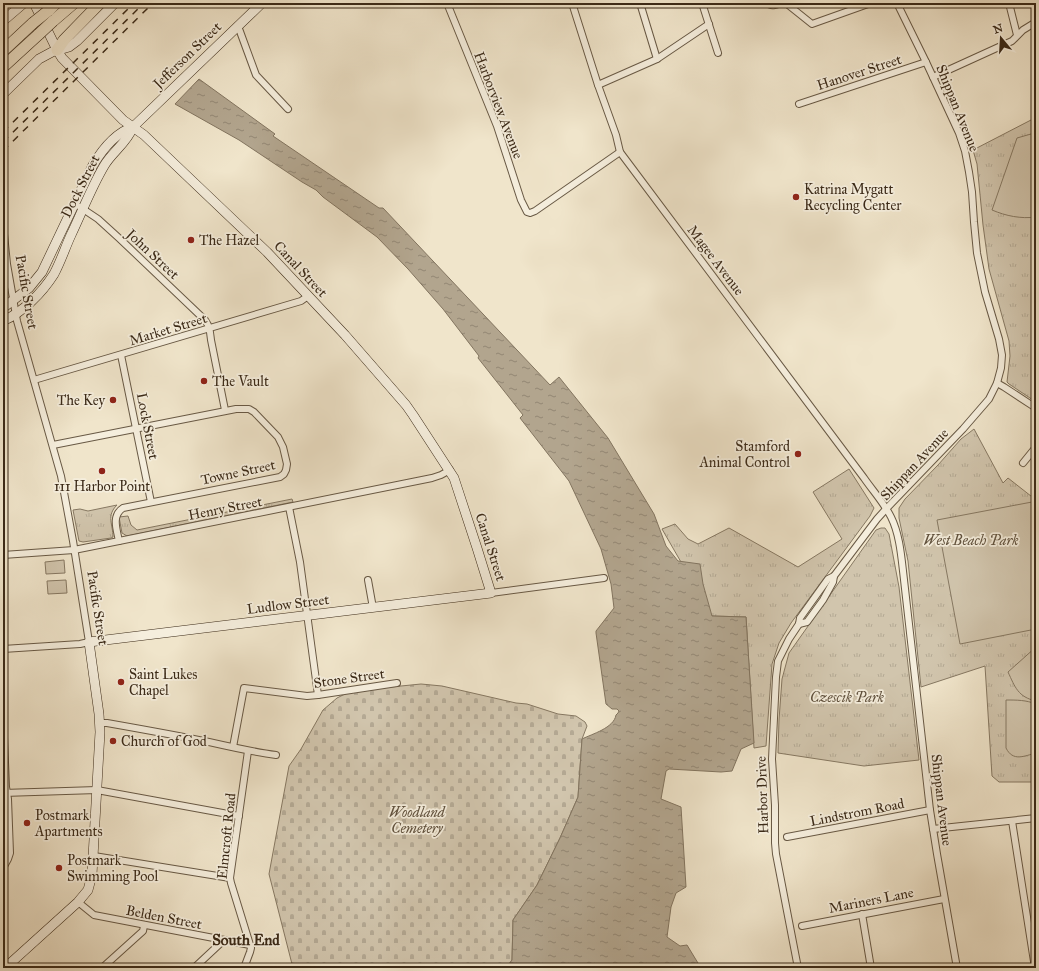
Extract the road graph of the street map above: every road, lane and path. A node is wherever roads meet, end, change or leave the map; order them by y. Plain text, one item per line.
1 (24, 3) edge
2 (34, 3) edge
3 (56, 3) edge
4 (74, 3) edge
5 (100, 3) edge
6 (115, 3) edge
7 (262, 3) edge
8 (447, 3) edge
9 (572, 3) edge
10 (640, 3) edge
11 (702, 3) edge
12 (767, 3) edge
13 (781, 3) edge
14 (871, 3) edge
15 (897, 3) edge
16 (1009, 3) edge
17 (3, 21) edge
18 (1036, 22) edge
19 (709, 24) junction
20 (238, 26) junction
21 (1017, 35) junction
22 (57, 50) junction
23 (3, 51) edge
24 (718, 52) dead end
25 (657, 59) junction
26 (926, 62) junction
27 (3, 67) edge
28 (933, 77) junction
29 (598, 85) junction
30 (3, 94) edge
31 (799, 104) dead end
32 (288, 108) dead end
33 (133, 127) junction
34 (620, 152) junction
35 (74, 204) junction
36 (83, 208) junction
37 (3, 224) edge
38 (5, 264) edge
39 (308, 296) junction
40 (14, 300) junction
41 (3, 308) edge
42 (16, 314) junction
43 (3, 321) edge
44 (210, 329) junction
45 (121, 355) junction
46 (34, 380) junction
47 (997, 383) junction
48 (1036, 408) edge
49 (225, 410) junction
50 (136, 428) junction
51 (53, 445) junction
52 (1036, 447) edge
53 (1023, 463) dead end
54 (450, 470) junction
55 (151, 502) junction
56 (289, 507) junction
57 (886, 509) junction
58 (119, 541) junction
59 (74, 550) junction
60 (3, 555) edge
61 (604, 578) dead end
62 (368, 580) dead end
63 (491, 593) junction
64 (373, 608) junction
65 (307, 616) junction
66 (89, 642) junction
67 (3, 649) edge
68 (397, 683) dead end
69 (318, 695) junction
70 (3, 713) edge
71 (100, 723) junction
72 (233, 747) junction
73 (248, 751) junction
74 (276, 755) dead end
75 (97, 790) junction
76 (5, 793) edge
77 (930, 810) junction
78 (239, 816) junction
79 (1036, 818) edge
80 (1012, 820) junction
81 (933, 829) junction
82 (787, 837) dead end
83 (94, 856) junction
84 (3, 868) edge
85 (230, 878) junction
86 (944, 899) junction
87 (78, 902) junction
88 (862, 914) junction
89 (144, 926) junction
90 (802, 926) dead end
91 (224, 940) junction
92 (250, 945) junction
93 (4, 968) edge
94 (102, 968) edge
95 (194, 968) edge
96 (244, 968) edge
97 (798, 968) edge
98 (871, 968) edge
99 (957, 968) edge
100 (1035, 968) edge

1 - 17 street
2 - 22 street, Canal Street
3 - 23 highway, bridge
4 - 27 highway, bridge
5 - 22 highway
6 - 22 street
7 - 20 street, Jefferson Street
8 - 34 street, Harborview Avenue
9 - 29 street, Magee Avenue
10 - 25 street
11 - 19 street
12 - 13 street
13 - 14 street
15 - 26 street, Shippan Avenue
16 - 21 street
18 - 21 street
19 - 24 street
19 - 25 street
20 - 32 street
20 - 33 street, Jefferson Street
21 - 28 street
22 - 30 street
22 - 33 street, Canal Street
25 - 29 street
26 - 28 street, Shippan Avenue
26 - 31 street, Hanover Street
28 - 47 street, Shippan Avenue
29 - 34 street, Magee Avenue
33 - 35 street, Dock Street
33 - 36 street, Dock Street
33 - 39 street, Canal Street
34 - 57 street, Magee Avenue
35 - 36 street, John Street
35 - 40 street, Dock Street
36 - 42 street, Dock Street
36 - 44 street, John Street
37 - 38 street, Pacific Street
38 - 40 street, Pacific Street
39 - 44 street, Market Street
39 - 54 street, Canal Street
40 - 41 street, Dock Street
40 - 42 street, Pacific Street
42 - 43 street, Dock Street
42 - 46 street, Pacific Street
44 - 45 street, Market Street
44 - 49 street
45 - 46 street, Market Street
45 - 50 street, Lock Street
46 - 51 street, Pacific Street
47 - 48 street
47 - 57 street, Shippan Avenue
49 - 50 street, Towne Street
49 - 55 street, Towne Street
50 - 51 street, Towne Street
50 - 55 street, Lock Street
51 - 59 street, Pacific Street
52 - 53 street
54 - 56 street, Henry Street
54 - 63 street, Canal Street
55 - 58 street, Towne Street
56 - 58 street, Henry Street
56 - 65 street
57 - 77 street, Shippan Avenue
57 - 97 street, Harbor Drive
58 - 59 street, Henry Street
59 - 60 street, Henry Street
59 - 66 street, Pacific Street
61 - 63 street
62 - 64 street
63 - 64 street, Ludlow Street
64 - 65 street, Ludlow Street
65 - 66 street, Ludlow Street
65 - 69 street
66 - 67 street
66 - 71 street, Pacific Street
68 - 69 street, Stone Street
69 - 72 street, Stone Street
70 - 76 street
71 - 72 street
71 - 75 street, Pacific Street
72 - 73 street
73 - 74 street
73 - 78 street, Elmcroft Road
75 - 76 street
75 - 78 street
75 - 83 street, Pacific Street
76 - 84 street
77 - 81 street, Shippan Avenue
77 - 82 street, Lindstrom Road
78 - 85 street, Elmcroft Road
79 - 80 street
80 - 81 street
80 - 100 street
81 - 86 street, Shippan Avenue
83 - 85 street
83 - 87 street, Pacific Street
85 - 92 street, Elmcroft Road
86 - 88 street, Mariners Lane
86 - 99 street, Shippan Avenue
87 - 89 street, Belden Street
87 - 93 street, Pacific Street
88 - 90 street, Mariners Lane
88 - 98 street
89 - 91 street, Belden Street
89 - 94 street
91 - 92 street, Belden Street
91 - 95 street
92 - 96 street

